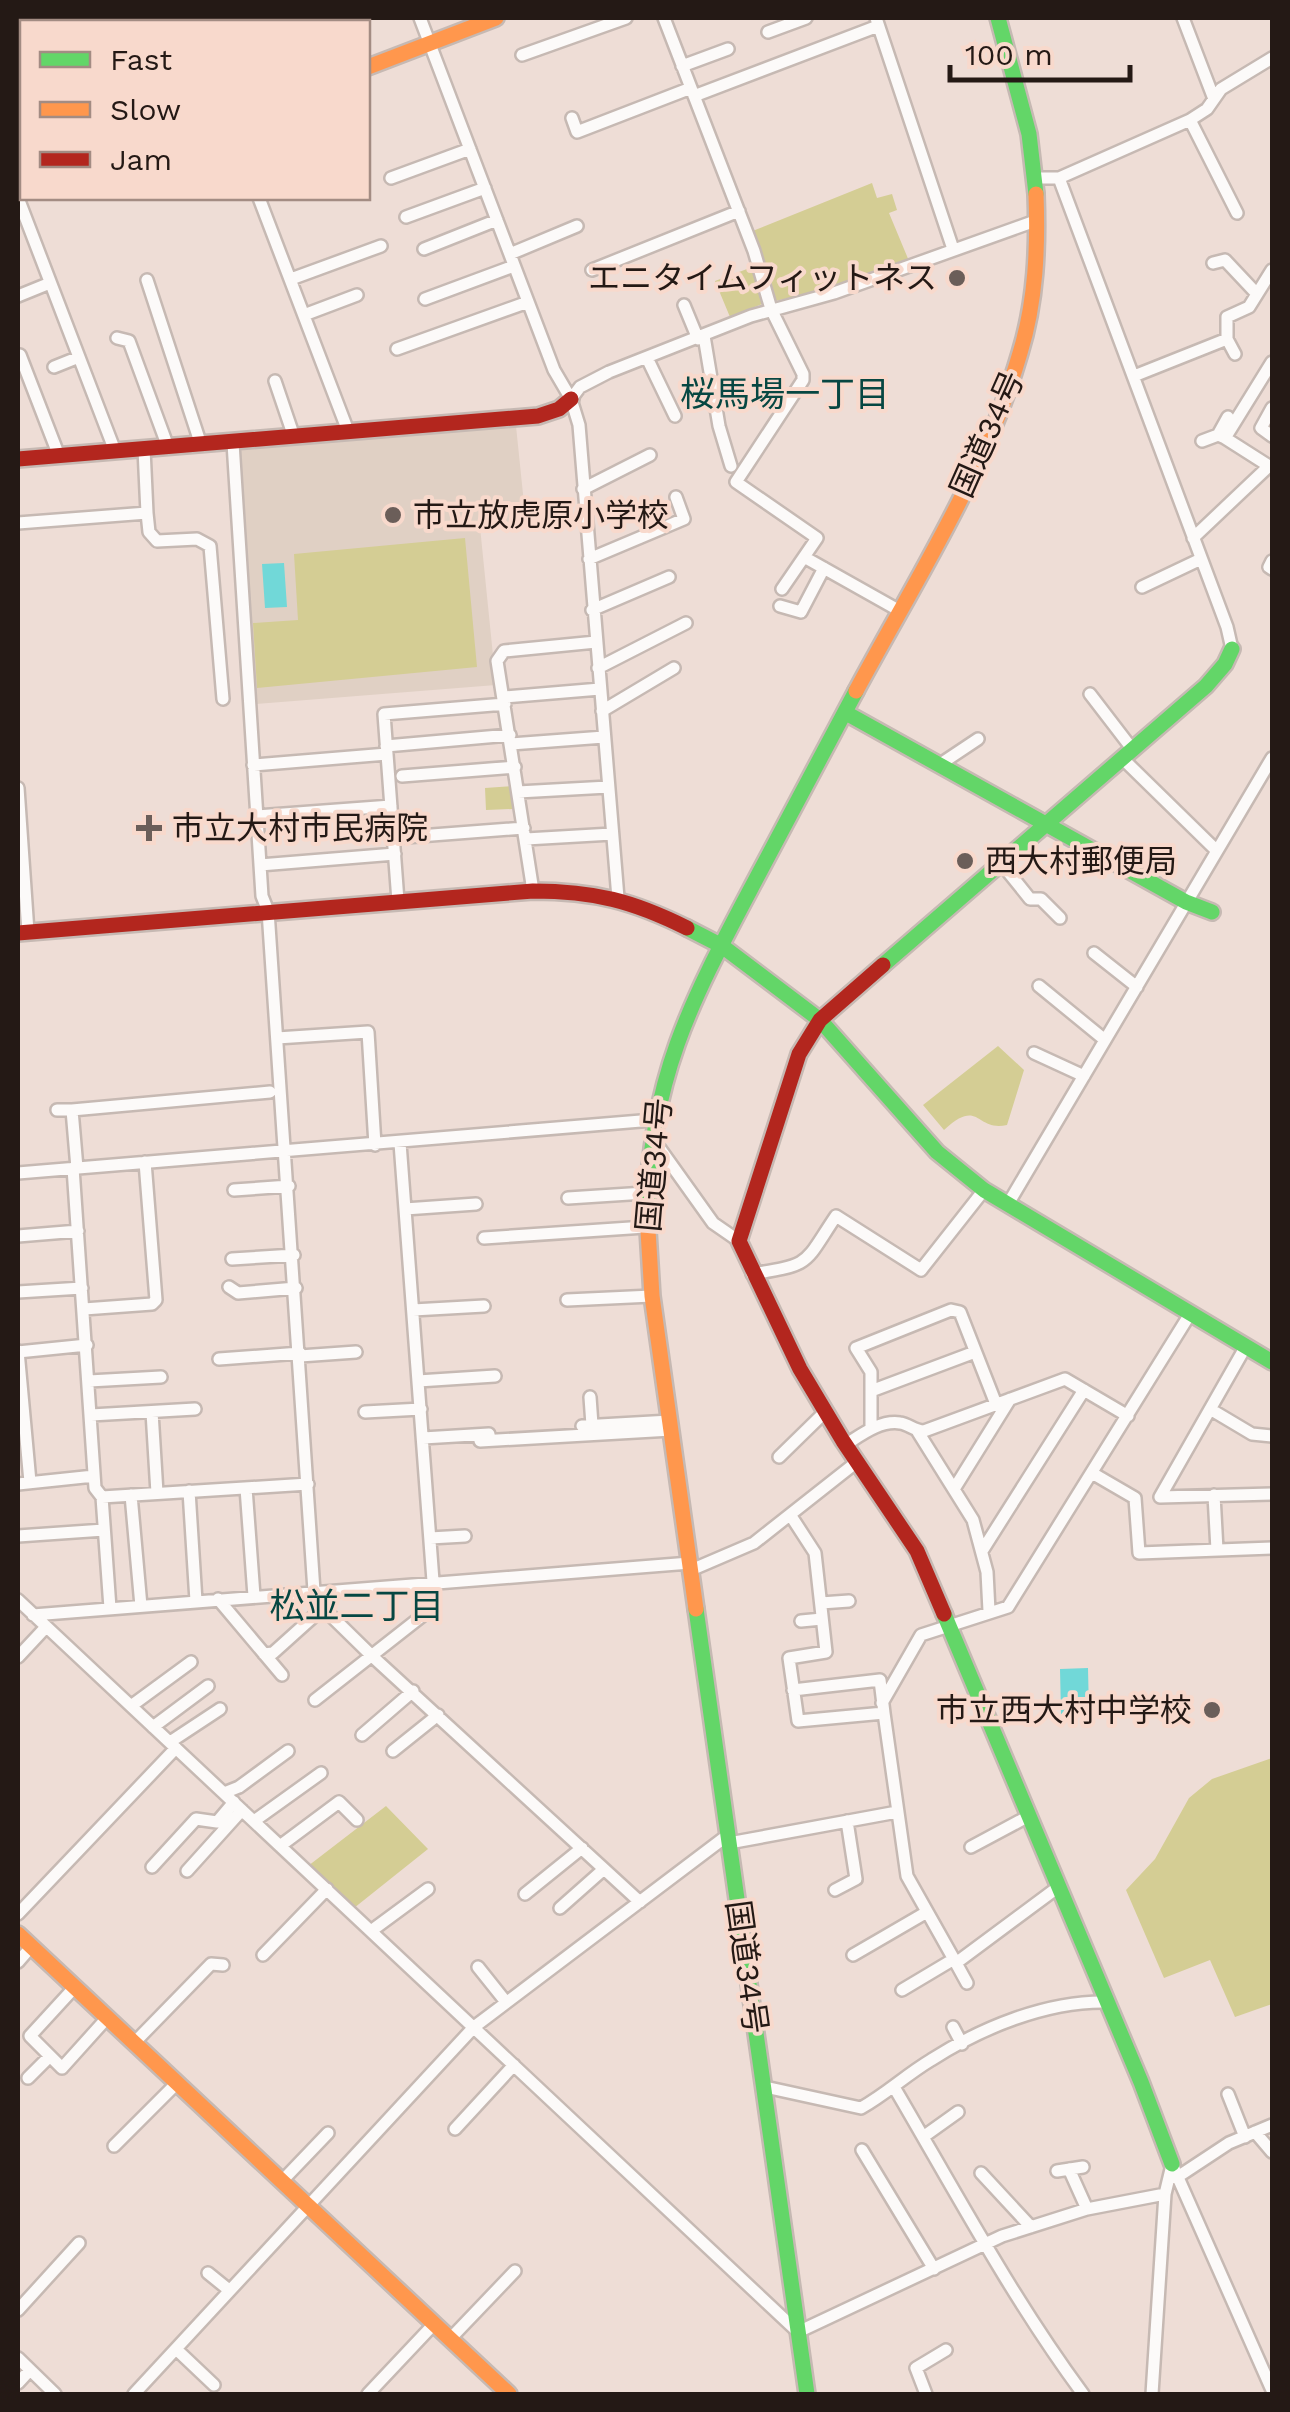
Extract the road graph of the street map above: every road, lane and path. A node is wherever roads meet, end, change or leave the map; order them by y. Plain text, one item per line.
1 (420, 18) edge
2 (496, 18) edge
3 (626, 18) edge
4 (664, 18) edge
5 (806, 18) edge
6 (998, 18) edge
7 (1183, 18) edge
8 (877, 22) edge
9 (768, 32) dead end
10 (430, 44) junction
11 (728, 49) dead end
12 (522, 56) dead end
13 (1272, 58) edge
14 (370, 66) edge
15 (682, 66) junction
16 (692, 92) junction
17 (1214, 98) junction
18 (572, 118) dead end
19 (1190, 120) junction
20 (470, 149) junction
21 (391, 178) dead end
22 (1036, 178) junction
23 (1059, 178) junction
24 (485, 188) junction
25 (18, 198) edge
26 (260, 200) edge
27 (739, 211) junction
28 (1237, 214) dead end
29 (406, 217) dead end
30 (497, 220) junction
31 (1038, 220) junction
32 (577, 226) dead end
33 (381, 246) dead end
34 (424, 249) dead end
35 (954, 249) junction
36 (512, 260) junction
37 (1213, 263) dead end
38 (592, 270) dead end
39 (1272, 270) edge
40 (291, 279) junction
41 (147, 280) dead end
42 (50, 283) junction
43 (1256, 294) junction
44 (357, 295) dead end
45 (18, 296) edge
46 (426, 299) dead end
47 (528, 302) junction
48 (684, 305) dead end
49 (770, 309) junction
50 (304, 314) junction
51 (118, 338) dead end
52 (701, 338) junction
53 (1227, 339) junction
54 (397, 349) dead end
55 (1235, 354) dead end
56 (20, 355) edge
57 (78, 357) junction
58 (647, 358) junction
59 (1272, 362) edge
60 (54, 367) dead end
61 (1134, 376) junction
62 (275, 381) dead end
63 (571, 399) junction
64 (1272, 408) edge
65 (675, 416) dead end
66 (1228, 417) dead end
67 (348, 431) junction
68 (1222, 436) junction
69 (1272, 436) edge
70 (294, 437) junction
71 (1202, 441) dead end
72 (233, 443) junction
73 (201, 445) junction
74 (168, 447) junction
75 (144, 449) junction
76 (114, 451) junction
77 (650, 455) dead end
78 (58, 456) junction
79 (18, 459) edge
80 (1271, 465) edge
81 (731, 466) dead end
82 (584, 490) junction
83 (676, 497) dead end
84 (147, 513) junction
85 (18, 523) edge
86 (1194, 538) junction
87 (804, 556) junction
88 (1201, 558) junction
89 (589, 559) junction
90 (1272, 560) edge
91 (824, 568) junction
92 (1272, 568) edge
93 (669, 577) dead end
94 (1142, 587) dead end
95 (782, 589) dead end
96 (780, 606) dead end
97 (592, 610) junction
98 (900, 610) junction
99 (686, 624) dead end
100 (596, 642) junction
101 (1232, 650) joint
102 (598, 668) junction
103 (674, 668) dead end
104 (600, 689) junction
105 (1090, 694) dead end
106 (223, 699) dead end
107 (504, 700) junction
108 (602, 710) junction
109 (846, 713) junction
110 (604, 737) junction
111 (510, 739) junction
112 (978, 739) dead end
113 (386, 750) junction
114 (1128, 754) junction
115 (1272, 758) edge
116 (939, 764) junction
117 (253, 765) junction
118 (515, 767) junction
119 (402, 776) dead end
120 (608, 787) junction
121 (18, 788) edge
122 (518, 792) junction
123 (391, 806) junction
124 (256, 816) junction
125 (1048, 824) junction
126 (525, 834) junction
127 (612, 834) junction
128 (406, 837) dead end
129 (1217, 851) junction
130 (395, 854) junction
131 (1000, 863) junction
132 (260, 865) junction
133 (533, 891) junction
134 (618, 898) junction
135 (398, 901) junction
136 (1186, 902) junction
137 (268, 912) junction
138 (1212, 912) dead end
139 (1060, 918) dead end
140 (23, 932) edge
141 (722, 946) junction
142 (1094, 952) dead end
143 (1039, 986) dead end
144 (1137, 987) junction
145 (820, 1020) junction
146 (277, 1038) junction
147 (1105, 1040) junction
148 (1034, 1053) dead end
149 (1084, 1076) junction
150 (270, 1092) dead end
151 (56, 1110) dead end
152 (72, 1110) junction
153 (652, 1128) junction
154 (400, 1143) junction
155 (375, 1145) junction
156 (284, 1151) junction
157 (144, 1162) junction
158 (75, 1168) junction
159 (18, 1173) edge
160 (289, 1186) junction
161 (234, 1190) dead end
162 (984, 1190) junction
163 (645, 1194) junction
164 (568, 1198) dead end
165 (476, 1204) dead end
166 (1008, 1204) junction
167 (405, 1209) junction
168 (646, 1227) junction
169 (78, 1232) junction
170 (18, 1236) edge
171 (484, 1238) dead end
172 (739, 1241) junction
173 (294, 1255) junction
174 (232, 1259) dead end
175 (752, 1274) junction
176 (229, 1287) dead end
177 (82, 1288) junction
178 (296, 1288) junction
179 (18, 1292) edge
180 (652, 1296) junction
181 (567, 1300) dead end
182 (484, 1306) dead end
183 (84, 1309) junction
184 (413, 1310) junction
185 (1190, 1314) junction
186 (86, 1345) junction
187 (1246, 1346) junction
188 (18, 1352) edge
189 (356, 1352) dead end
190 (975, 1352) junction
191 (300, 1355) junction
192 (219, 1359) dead end
193 (1272, 1362) edge
194 (495, 1376) dead end
195 (160, 1378) dead end
196 (89, 1381) junction
197 (418, 1381) junction
198 (1084, 1390) junction
199 (871, 1391) junction
200 (590, 1398) dead end
201 (1010, 1399) junction
202 (996, 1404) junction
203 (195, 1409) dead end
204 (421, 1409) junction
205 (1210, 1409) junction
206 (152, 1412) junction
207 (365, 1412) dead end
208 (826, 1412) junction
209 (90, 1415) junction
210 (1128, 1416) junction
211 (670, 1425) junction
212 (871, 1428) junction
213 (512, 1432) dead end
214 (918, 1432) junction
215 (1272, 1436) edge
216 (423, 1438) junction
217 (480, 1441) dead end
218 (845, 1445) junction
219 (779, 1456) dead end
220 (858, 1461) junction
221 (1092, 1474) junction
222 (94, 1476) junction
223 (24, 1483) edge
224 (308, 1484) junction
225 (246, 1488) junction
226 (954, 1489) junction
227 (190, 1491) junction
228 (157, 1493) junction
229 (1272, 1494) edge
230 (131, 1495) junction
231 (1214, 1495) junction
232 (1160, 1496) junction
233 (102, 1497) junction
234 (1135, 1498) junction
235 (791, 1516) junction
236 (104, 1530) junction
237 (18, 1536) edge
238 (465, 1536) dead end
239 (430, 1538) junction
240 (1272, 1548) edge
241 (1217, 1550) junction
242 (982, 1551) junction
243 (691, 1567) junction
244 (433, 1581) junction
245 (314, 1591) junction
246 (254, 1596) junction
247 (218, 1599) junction
248 (18, 1600) edge
249 (196, 1601) junction
250 (849, 1601) dead end
251 (821, 1603) junction
252 (141, 1606) junction
253 (110, 1608) junction
254 (323, 1608) junction
255 (989, 1610) junction
256 (33, 1614) junction
257 (422, 1616) dead end
258 (822, 1618) junction
259 (800, 1621) dead end
260 (947, 1624) junction
261 (46, 1627) junction
262 (264, 1654) junction
263 (372, 1656) junction
264 (18, 1657) edge
265 (192, 1662) dead end
266 (282, 1675) dead end
267 (208, 1686) dead end
268 (794, 1690) junction
269 (412, 1691) junction
270 (315, 1700) dead end
271 (132, 1706) junction
272 (220, 1708) dead end
273 (883, 1708) junction
274 (438, 1715) junction
275 (153, 1726) junction
276 (362, 1735) dead end
277 (173, 1745) junction
278 (393, 1750) dead end
279 (288, 1751) dead end
280 (321, 1773) dead end
281 (233, 1802) junction
282 (898, 1812) junction
283 (1027, 1817) junction
284 (357, 1820) dead end
285 (254, 1821) junction
286 (847, 1821) junction
287 (728, 1839) junction
288 (280, 1846) junction
289 (972, 1847) dead end
290 (582, 1848) junction
291 (152, 1867) dead end
292 (604, 1868) junction
293 (187, 1871) dead end
294 (870, 1878) dead end
295 (856, 1879) junction
296 (1057, 1888) junction
297 (327, 1889) junction
298 (428, 1889) dead end
299 (834, 1890) dead end
300 (525, 1894) dead end
301 (640, 1902) junction
302 (560, 1908) dead end
303 (927, 1912) junction
304 (18, 1914) edge
305 (371, 1931) junction
306 (18, 1934) edge
307 (31, 1947) junction
308 (263, 1955) dead end
309 (853, 1955) dead end
310 (956, 1961) junction
311 (18, 1962) edge
312 (223, 1966) dead end
313 (478, 1967) dead end
314 (967, 1982) dead end
315 (74, 1988) junction
316 (902, 1990) dead end
317 (506, 2002) junction
318 (1106, 2002) junction
319 (107, 2018) junction
320 (474, 2027) junction
321 (953, 2027) dead end
322 (134, 2043) junction
323 (962, 2044) junction
324 (50, 2056) junction
325 (514, 2064) junction
326 (28, 2078) dead end
327 (178, 2084) junction
328 (765, 2087) junction
329 (894, 2087) junction
330 (1228, 2094) dead end
331 (958, 2112) dead end
332 (1272, 2125) edge
333 (455, 2129) dead end
334 (328, 2133) dead end
335 (1250, 2134) junction
336 (923, 2136) junction
337 (114, 2146) dead end
338 (862, 2150) dead end
339 (1272, 2152) edge
340 (1083, 2168) dead end
341 (1174, 2171) junction
342 (982, 2173) dead end
343 (282, 2181) junction
344 (1165, 2194) junction
345 (307, 2204) junction
346 (1087, 2210) junction
347 (1030, 2227) junction
348 (79, 2243) dead end
349 (986, 2244) junction
350 (934, 2268) junction
351 (515, 2271) dead end
352 (208, 2272) dead end
353 (230, 2290) junction
354 (18, 2310) edge
355 (434, 2324) junction
356 (798, 2332) junction
357 (450, 2338) junction
358 (176, 2349) junction
359 (946, 2350) dead end
360 (18, 2358) edge
361 (1266, 2359) edge
362 (30, 2370) junction
363 (18, 2383) edge
364 (1271, 2383) edge
365 (214, 2385) dead end
366 (56, 2394) edge
367 (134, 2394) edge
368 (368, 2394) edge
369 (510, 2394) edge
370 (807, 2394) edge
371 (926, 2394) edge
372 (1083, 2394) edge
373 (1152, 2394) edge

1 - 10 street
2 - 10 main road
3 - 12 street
4 - 15 street
5 - 9 street
6 - 22 main road, 国道34号
7 - 17 street
8 - 16 street
8 - 35 street
10 - 14 main road
10 - 20 street
11 - 15 street
13 - 17 street
15 - 16 street
16 - 18 street
16 - 27 street
17 - 19 street
19 - 23 street
19 - 28 street
20 - 21 street
20 - 24 street
22 - 23 street
22 - 31 main road, 国道34号
23 - 61 street
24 - 29 street
24 - 30 street
25 - 42 street
26 - 40 street
27 - 38 street
27 - 49 street
30 - 34 street
30 - 36 street
31 - 35 street
31 - 98 main road, 国道34号
32 - 36 street
33 - 40 street
35 - 49 street
36 - 46 street
36 - 47 street
37 - 43 street
39 - 43 street
40 - 50 street
41 - 73 street
42 - 45 street
42 - 57 street
43 - 53 street
44 - 50 street
47 - 54 street
47 - 63 street
48 - 52 street
49 - 52 street
49 - 87 street
50 - 67 street
51 - 74 street
52 - 58 street
52 - 81 street
53 - 55 street
53 - 61 street
56 - 78 street
57 - 60 street
57 - 76 street
58 - 63 street
58 - 65 street
59 - 68 street
61 - 86 street
62 - 70 street
63 - 67 main road
63 - 82 street
64 - 69 street
66 - 68 street
67 - 70 main road
68 - 71 street
68 - 80 street
70 - 72 main road
72 - 73 main road
72 - 117 street
73 - 74 main road
74 - 75 main road
75 - 76 main road
75 - 84 street
76 - 78 main road
77 - 82 street
78 - 79 main road
80 - 86 street
82 - 89 street
83 - 89 street
84 - 85 street
84 - 106 street
86 - 88 street
87 - 91 street
87 - 95 street
88 - 94 street
88 - 101 street
89 - 97 street
90 - 92 street
91 - 96 street
91 - 98 street
93 - 97 street
97 - 100 street
98 - 109 main road, 国道34号
99 - 102 street
100 - 102 street
100 - 107 street
101 - 114 main road
102 - 104 street
103 - 108 street
104 - 107 street
104 - 108 street
105 - 114 street
107 - 111 street
107 - 113 street
108 - 110 street
109 - 116 main road
109 - 141 main road, 国道34号
110 - 111 street
110 - 120 street
111 - 113 street
111 - 118 street
112 - 116 street
113 - 117 street
113 - 123 street
114 - 125 main road
114 - 129 street
115 - 129 street
116 - 125 main road
117 - 124 street
118 - 119 street
118 - 122 street
120 - 122 street
120 - 127 street
121 - 140 street
122 - 126 street
123 - 124 street
123 - 130 street
124 - 132 street
125 - 131 main road
125 - 136 main road
126 - 127 street
126 - 128 street
126 - 133 street
127 - 134 street
129 - 136 street
130 - 132 street
130 - 135 street
131 - 139 street
131 - 145 main road
132 - 137 street
133 - 134 main road
133 - 135 main road
134 - 141 main road
135 - 137 main road
136 - 138 main road
136 - 144 street
137 - 140 main road
137 - 146 street
141 - 145 main road
141 - 153 main road, 国道34号
142 - 144 street
143 - 147 street
144 - 147 street
145 - 162 main road
145 - 172 main road
146 - 155 street
146 - 156 street
147 - 149 street
148 - 149 street
149 - 166 street
150 - 152 street
151 - 152 street
152 - 158 street
153 - 154 street
153 - 163 main road, 国道34号
153 - 172 street
154 - 155 street
154 - 167 street
155 - 156 street
156 - 157 street
156 - 160 street
157 - 158 street
157 - 183 street
158 - 159 street
158 - 169 street
160 - 161 street
160 - 173 street
162 - 166 main road
162 - 175 street
163 - 164 street
163 - 168 main road, 国道34号
165 - 167 street
166 - 185 main road
167 - 184 street
168 - 171 street
168 - 180 main road, 国道34号
169 - 170 street
169 - 177 street
172 - 175 main road
173 - 174 street
173 - 178 street
175 - 208 main road
176 - 178 street
177 - 179 street
177 - 183 street
178 - 191 street
180 - 181 street
180 - 211 main road, 国道34号
182 - 184 street
183 - 186 street
184 - 197 street
185 - 187 main road
185 - 210 street
186 - 188 street
186 - 196 street
187 - 193 main road
187 - 205 street
188 - 223 street
189 - 191 street
190 - 199 street
190 - 199 street
190 - 202 street
191 - 192 street
191 - 224 street
194 - 197 street
195 - 196 street
196 - 209 street
197 - 204 street
198 - 201 street
198 - 210 street
198 - 242 street
199 - 212 street
200 - 211 street
201 - 202 street
201 - 226 street
202 - 214 street
203 - 206 street
204 - 207 street
204 - 216 street
205 - 215 street
205 - 232 street
206 - 209 street
206 - 228 street
208 - 218 main road
208 - 219 street
209 - 222 street
210 - 221 street
211 - 217 street
211 - 243 main road, 国道34号
212 - 214 street
212 - 218 street
213 - 216 street
214 - 226 street
216 - 239 street
218 - 220 main road
220 - 235 street
220 - 260 main road
221 - 234 street
221 - 255 street
222 - 223 street
222 - 233 street
224 - 225 street
224 - 245 street
225 - 227 street
225 - 246 street
226 - 242 street
227 - 228 street
227 - 249 street
228 - 230 street
229 - 231 street
230 - 233 street
230 - 252 street
231 - 232 street
231 - 241 street
232 - 234 street
233 - 236 street
234 - 241 street
235 - 243 street
235 - 251 street
236 - 237 street
236 - 253 street
238 - 239 street
239 - 244 street
240 - 241 street
242 - 255 street
243 - 244 street
243 - 287 main road, 国道34号
244 - 245 street
245 - 246 street
245 - 254 street
246 - 247 street
247 - 249 street
247 - 262 street
248 - 256 street
249 - 252 street
250 - 251 street
251 - 258 street
252 - 253 street
253 - 256 street
254 - 262 street
254 - 263 street
255 - 260 street
256 - 261 street
257 - 263 street
258 - 259 street
258 - 268 street
260 - 273 street
260 - 283 main road
261 - 264 street
261 - 271 street
262 - 266 street
263 - 269 street
263 - 270 street
265 - 271 street
267 - 275 street
268 - 273 street
268 - 273 street
269 - 274 street
269 - 276 street
271 - 275 street
272 - 277 street
273 - 282 street
274 - 278 street
274 - 290 street
275 - 277 street
277 - 281 street
277 - 304 street
279 - 281 street
280 - 285 street
281 - 285 street
281 - 291 street
281 - 293 street
282 - 286 street
282 - 303 street
283 - 289 street
283 - 296 main road
284 - 288 street
285 - 288 street
286 - 287 street
286 - 295 street
287 - 301 street
287 - 328 main road, 国道34号
288 - 297 street
290 - 292 street
290 - 300 street
292 - 301 street
292 - 302 street
294 - 295 street
295 - 299 street
296 - 310 street
296 - 318 main road
297 - 305 street
297 - 308 street
298 - 305 street
301 - 317 street
303 - 309 street
303 - 310 street
305 - 320 street
306 - 307 main road
307 - 311 street
307 - 315 main road
310 - 314 street
310 - 316 street
312 - 322 street
313 - 317 street
315 - 319 main road
315 - 324 street
317 - 320 street
318 - 323 street
318 - 341 main road
319 - 322 main road
319 - 324 street
320 - 325 street
320 - 345 street
321 - 323 street
322 - 327 main road
323 - 329 street
324 - 326 street
325 - 333 street
325 - 356 street
327 - 337 street
327 - 343 main road
328 - 329 street
328 - 356 main road, 国道34号
329 - 336 street
330 - 335 street
331 - 336 street
332 - 335 street
334 - 343 street
335 - 339 street
335 - 341 street
336 - 349 street
338 - 350 street
340 - 346 street
341 - 344 street
341 - 361 street
342 - 347 street
343 - 345 main road
344 - 346 street
344 - 373 street
345 - 353 street
345 - 355 main road
346 - 347 street
347 - 349 street
348 - 354 street
349 - 350 street
349 - 372 street
350 - 356 street
351 - 357 street
352 - 353 street
353 - 358 street
355 - 357 main road
355 - 368 street
356 - 370 main road, 国道34号
357 - 369 main road
358 - 365 street
358 - 367 street
359 - 371 street
360 - 362 street
361 - 364 street
362 - 363 street
362 - 366 street

